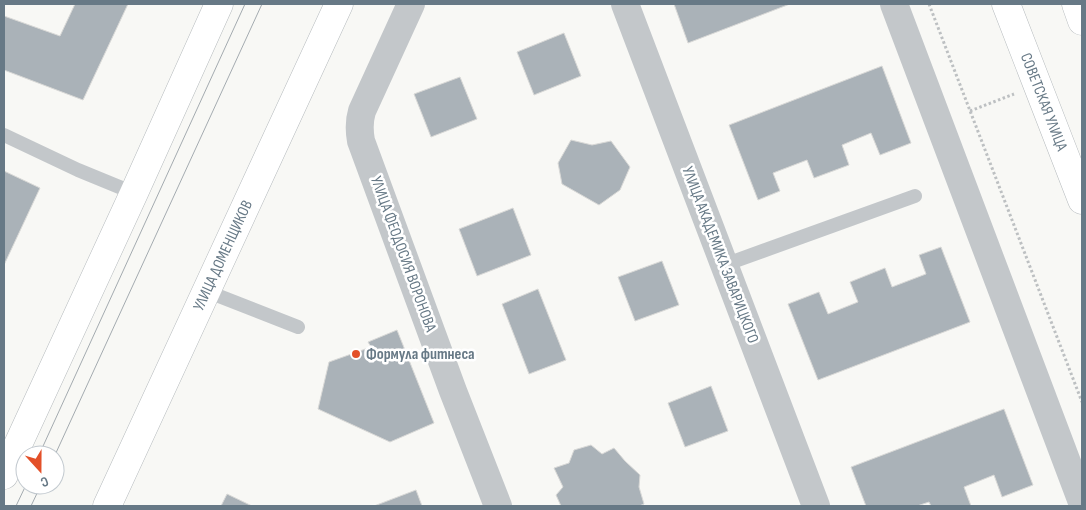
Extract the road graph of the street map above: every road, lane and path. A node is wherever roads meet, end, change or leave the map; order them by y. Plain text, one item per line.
1 (219, 4) edge
2 (339, 4) edge
3 (411, 4) edge
4 (625, 4) edge
5 (894, 4) edge
6 (929, 4) edge
7 (1006, 4) edge
8 (1076, 4) edge
9 (1082, 21) edge
10 (1014, 94) dead end
11 (970, 111) junction
12 (4, 134) edge
13 (1080, 190) edge
14 (134, 192) junction
15 (915, 196) dead end
16 (724, 265) junction
17 (206, 291) junction
18 (298, 327) dead end
19 (1082, 402) edge
20 (4, 475) edge
21 (1082, 502) edge
22 (110, 505) edge
23 (498, 506) edge
24 (816, 506) edge

1 - 14 main road
2 - 17 main road, УЛИЦА ДОМЕНЩИКОВ
3 - 23 street, УЛИЦА ФЕОДОСИЯ ВОРОНОВА
4 - 16 street, УЛИЦА АКАДЕМИКА ЗАВАРИЦКОГО
5 - 21 street
6 - 11 path
7 - 13 main road, СОВЕТСКАЯ УЛИЦА
8 - 9 main road
10 - 11 path
11 - 19 path
12 - 14 lane
14 - 20 main road
15 - 16 lane
16 - 24 street, УЛИЦА АКАДЕМИКА ЗАВАРИЦКОГО
17 - 18 lane
17 - 22 main road, УЛИЦА ДОМЕНЩИКОВ

